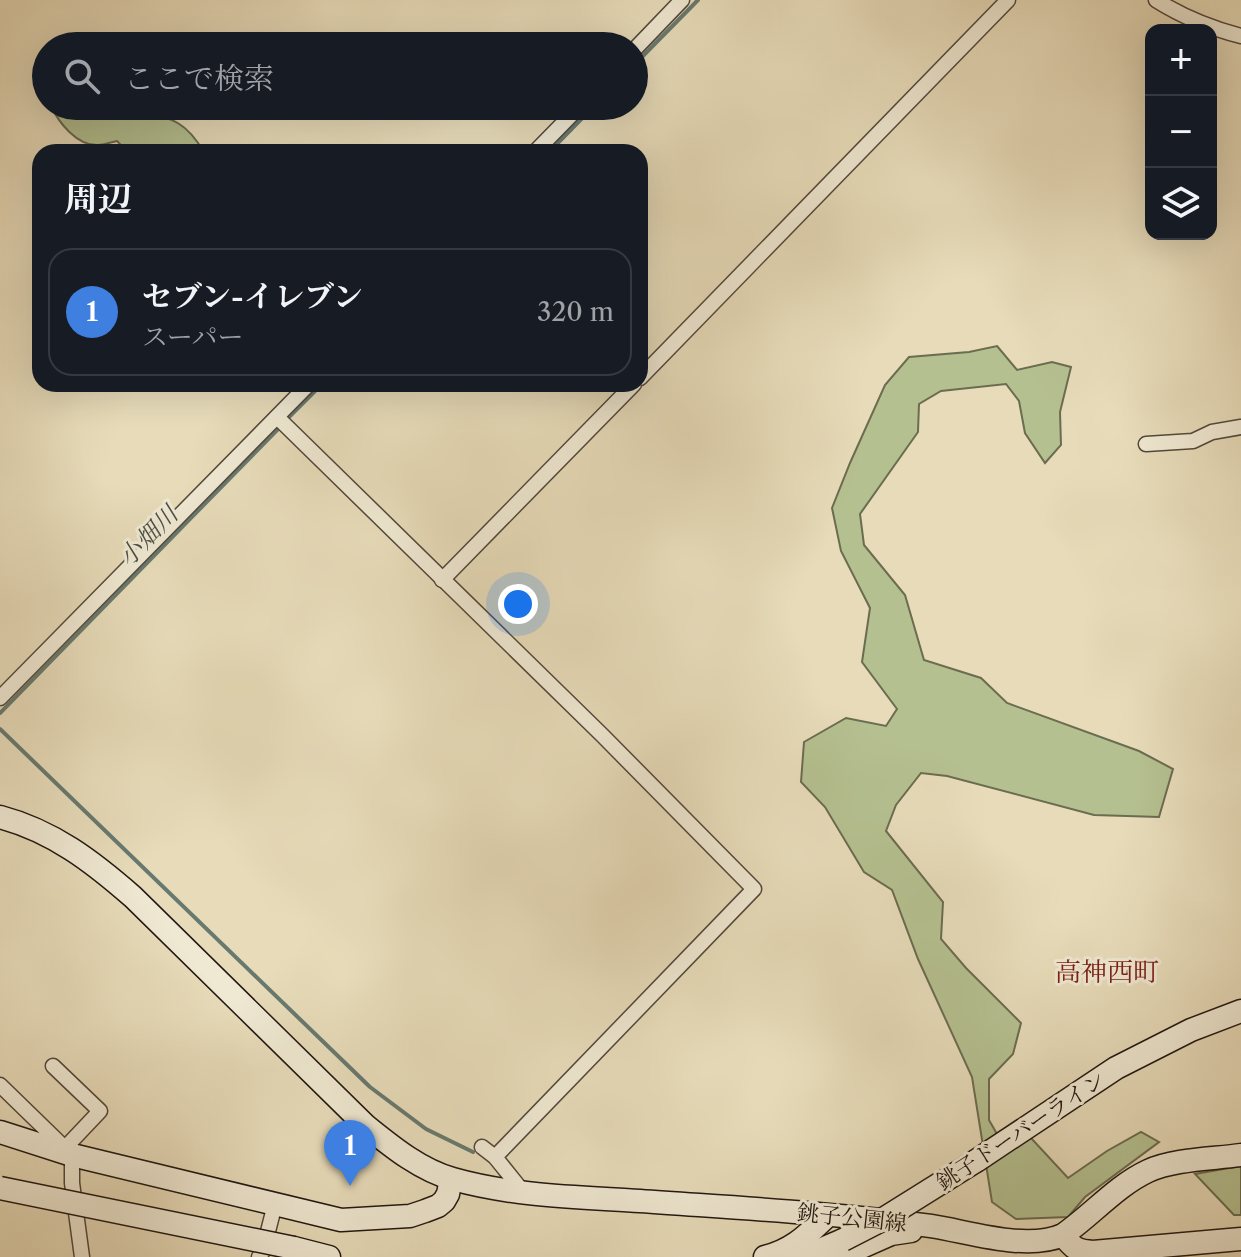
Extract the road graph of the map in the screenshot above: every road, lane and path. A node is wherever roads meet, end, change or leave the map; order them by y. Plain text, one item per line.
1 (682, 0) edge
2 (1008, 0) edge
3 (1156, 0) edge
4 (648, 35) edge
5 (1241, 36) edge
6 (566, 120) edge
7 (543, 144) edge
8 (648, 370) edge
9 (301, 392) edge
10 (626, 392) edge
11 (277, 417) junction
12 (1241, 427) edge
13 (1146, 444) dead end
14 (442, 580) junction
15 (0, 698) edge
16 (0, 817) edge
17 (1241, 1011) edge
18 (53, 1066) dead end
19 (0, 1085) edge
20 (0, 1132) edge
21 (482, 1147) dead end
22 (69, 1152) junction
23 (1241, 1155) edge
24 (495, 1157) junction
25 (451, 1179) junction
26 (0, 1188) edge
27 (524, 1194) junction
28 (275, 1204) junction
29 (774, 1210) junction
30 (827, 1216) junction
31 (931, 1226) junction
32 (1063, 1235) junction
33 (1241, 1239) edge
34 (841, 1249) edge
35 (82, 1257) edge
36 (259, 1257) edge
37 (329, 1257) edge
38 (763, 1257) edge
39 (803, 1257) edge

1 - 4 street
2 - 8 street
3 - 5 street
6 - 7 street
9 - 11 street
10 - 14 street
11 - 14 street
11 - 15 street
12 - 13 street
14 - 24 street
16 - 25 street, 銚子公園線
17 - 34 street, 銚子ドーバーライン, bridge
18 - 22 street
19 - 22 street
20 - 22 street
21 - 24 street
22 - 28 street
22 - 35 street
23 - 32 street
24 - 27 street
25 - 27 street, 銚子公園線
25 - 28 street
26 - 37 street, bridge
27 - 29 street, 銚子公園線
28 - 36 street
29 - 30 street, 銚子公園線
29 - 38 street
30 - 31 street, 銚子公園線
30 - 38 street
31 - 32 street, 銚子公園線
31 - 34 street
32 - 33 street
34 - 39 street, 銚子ドーバーライン

